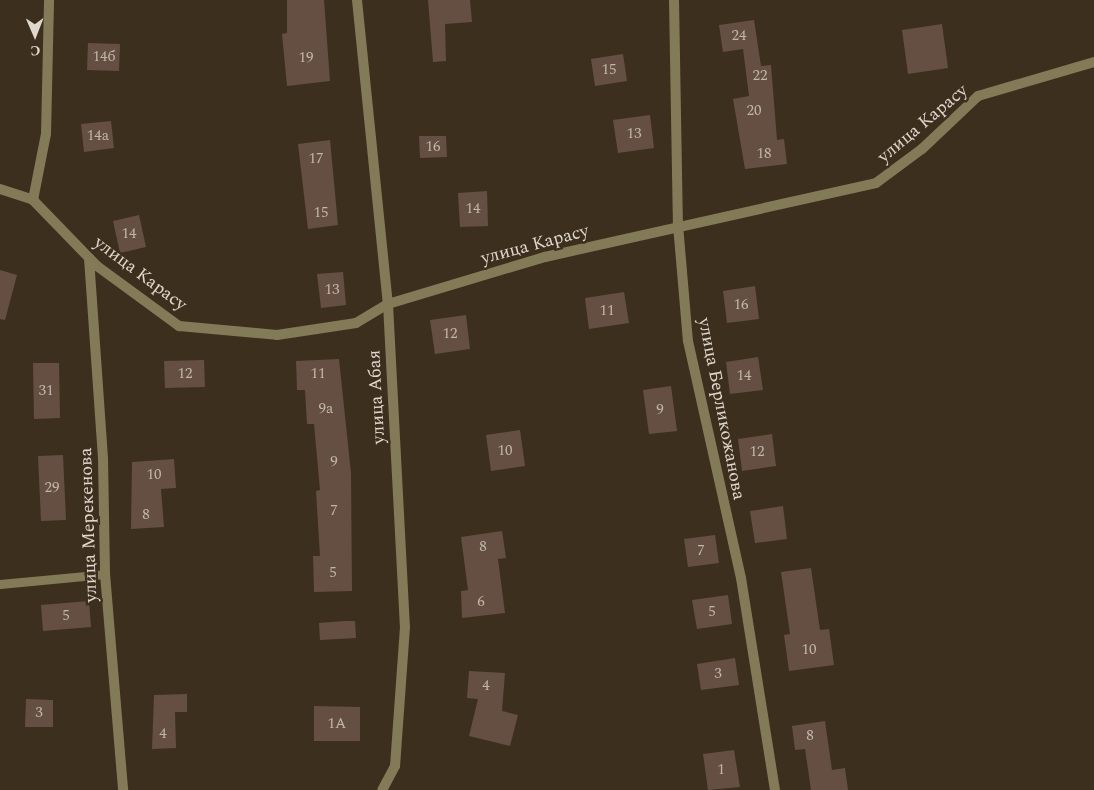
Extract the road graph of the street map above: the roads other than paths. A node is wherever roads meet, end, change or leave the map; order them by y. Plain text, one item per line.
1 (49, 0) edge
2 (357, 0) edge
3 (674, 0) edge
4 (1094, 62) edge
5 (0, 189) edge
6 (33, 200) junction
7 (678, 225) junction
8 (89, 258) junction
9 (388, 304) junction
10 (105, 574) junction
11 (0, 584) edge
12 (123, 790) edge
13 (382, 790) edge
14 (775, 790) edge

1 - 6 street
2 - 9 street, улица Абая
3 - 7 street, улица Берликожанова
4 - 7 street, улица Карасу
5 - 6 street, улица Карасу
6 - 8 street, улица Карасу
7 - 9 street, улица Карасу
7 - 14 street, улица Берликожанова
8 - 9 street, улица Карасу
8 - 10 street, улица Мерекенова
9 - 13 street, улица Абая
10 - 11 lane
10 - 12 street, улица Мерекенова

